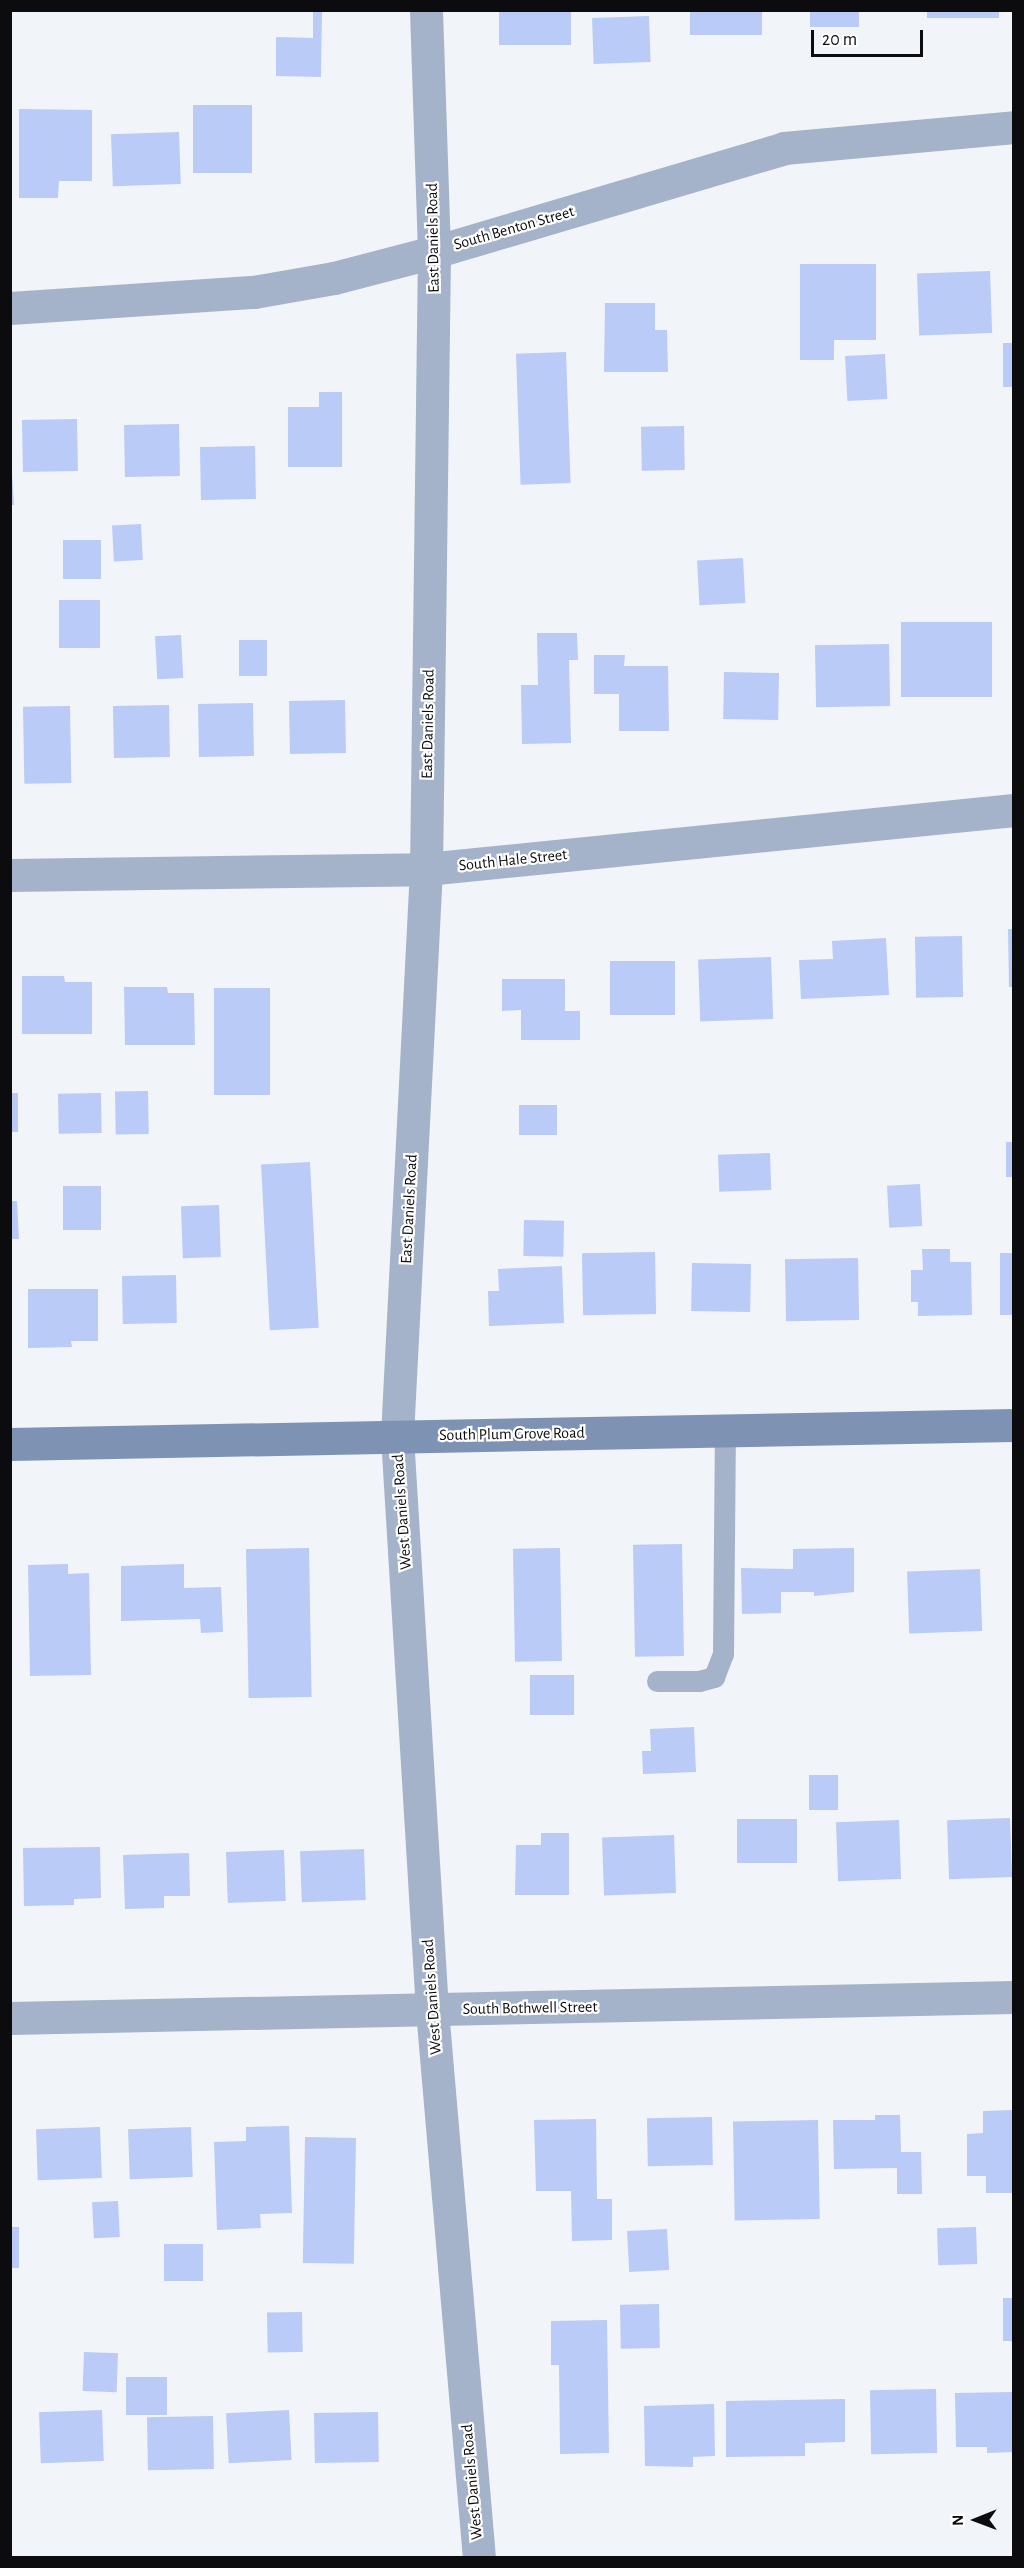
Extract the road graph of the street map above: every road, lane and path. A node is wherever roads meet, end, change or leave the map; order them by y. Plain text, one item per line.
1 (426, 10) edge
2 (1014, 127) edge
3 (434, 252) junction
4 (10, 308) edge
5 (1014, 810) edge
6 (426, 869) junction
7 (10, 875) edge
8 (1014, 1425) edge
9 (726, 1430) junction
10 (397, 1436) junction
11 (10, 1444) edge
12 (657, 1681) dead end
13 (1014, 1997) edge
14 (432, 2010) junction
15 (10, 2018) edge
16 (479, 2558) edge

1 - 3 street, East Daniels Road
2 - 3 street, South Benton Street
3 - 4 street, South Benton Street
3 - 6 street, East Daniels Road
5 - 6 street, South Hale Street
6 - 7 street, South Hale Street
6 - 10 street, East Daniels Road
8 - 9 main road, South Plum Grove Road
9 - 10 main road, South Plum Grove Road
9 - 12 lane
10 - 11 main road, South Plum Grove Road
10 - 14 street, West Daniels Road
13 - 14 street, South Bothwell Street
14 - 15 street, South Bothwell Street
14 - 16 street, West Daniels Road

